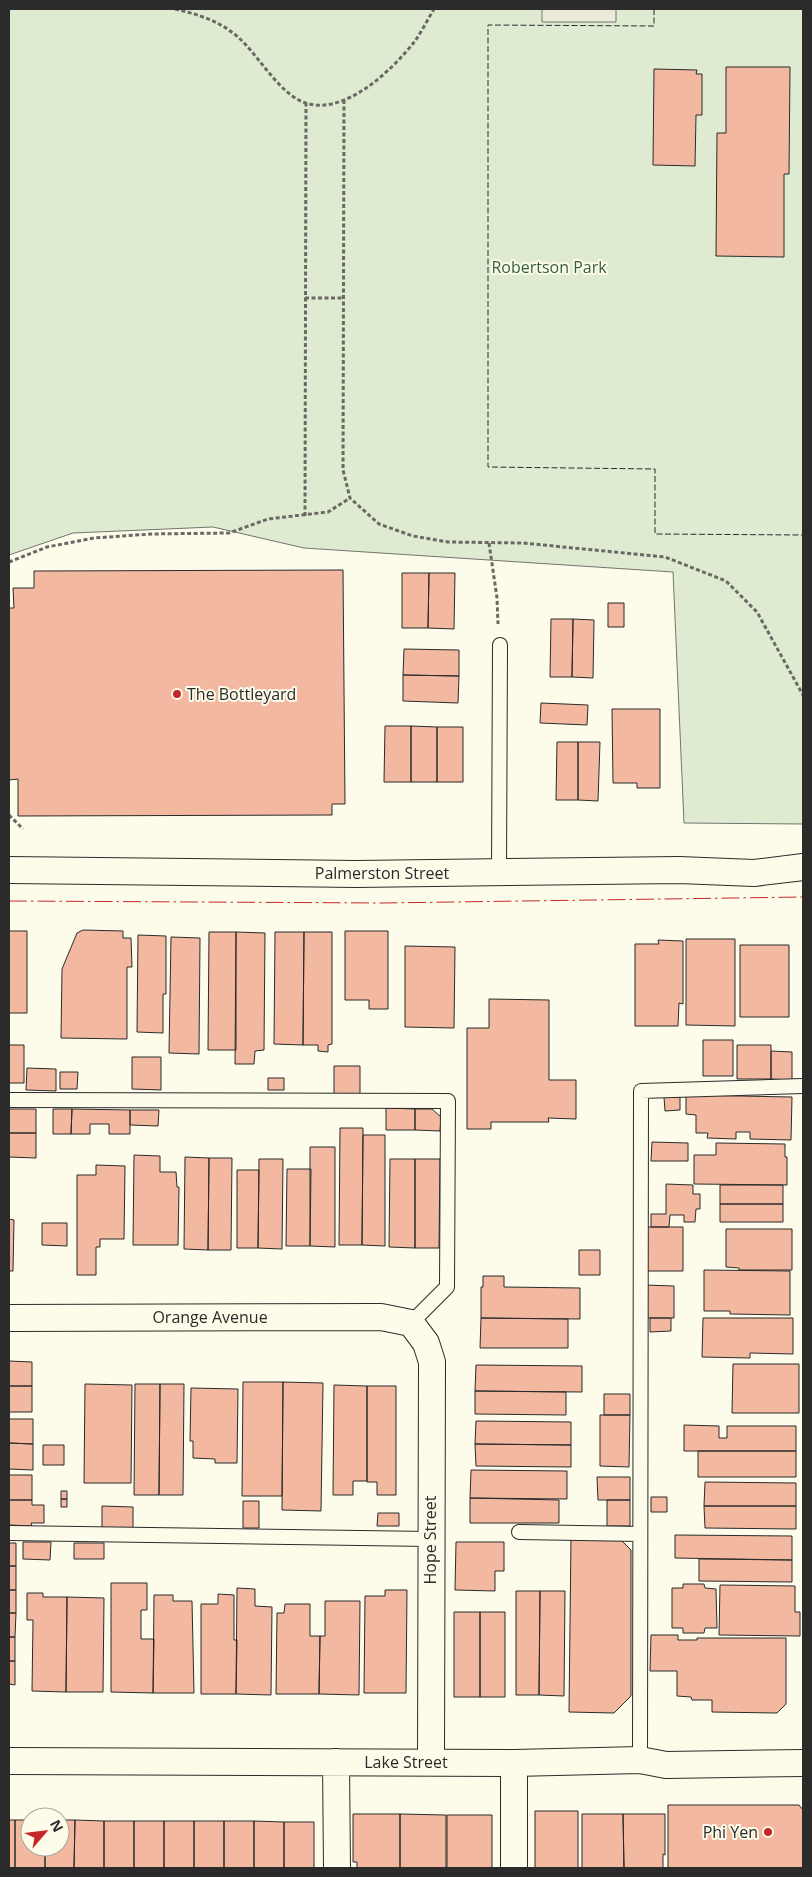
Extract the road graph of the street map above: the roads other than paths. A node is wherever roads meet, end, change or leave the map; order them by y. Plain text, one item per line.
1 (500, 645) road end
2 (803, 867) edge
3 (9, 870) edge
4 (499, 872) junction
5 (754, 873) junction
6 (803, 887) edge
7 (803, 1086) edge
8 (9, 1100) edge
9 (9, 1318) edge
10 (411, 1323) junction
11 (519, 1532) dead end
12 (9, 1533) edge
13 (640, 1534) junction
14 (430, 1539) junction
15 (640, 1760) junction
16 (9, 1761) edge
17 (336, 1762) junction
18 (431, 1762) junction
19 (803, 1763) edge
20 (514, 1764) junction
21 (338, 1868) edge
22 (514, 1868) edge

1 - 4 lane
2 - 5 street, Palmerston Street
3 - 4 street, Palmerston Street
4 - 5 street, Palmerston Street
5 - 6 street, Palmerston Street
7 - 13 lane
8 - 10 lane
9 - 10 street, Orange Avenue
10 - 14 street, Hope Street
11 - 13 lane
12 - 14 lane
13 - 15 lane
14 - 18 street, Hope Street
15 - 19 street, Lake Street
15 - 20 street, Lake Street
16 - 17 street, Lake Street
17 - 18 street, Lake Street
17 - 21 street
18 - 20 street, Lake Street
20 - 22 street

